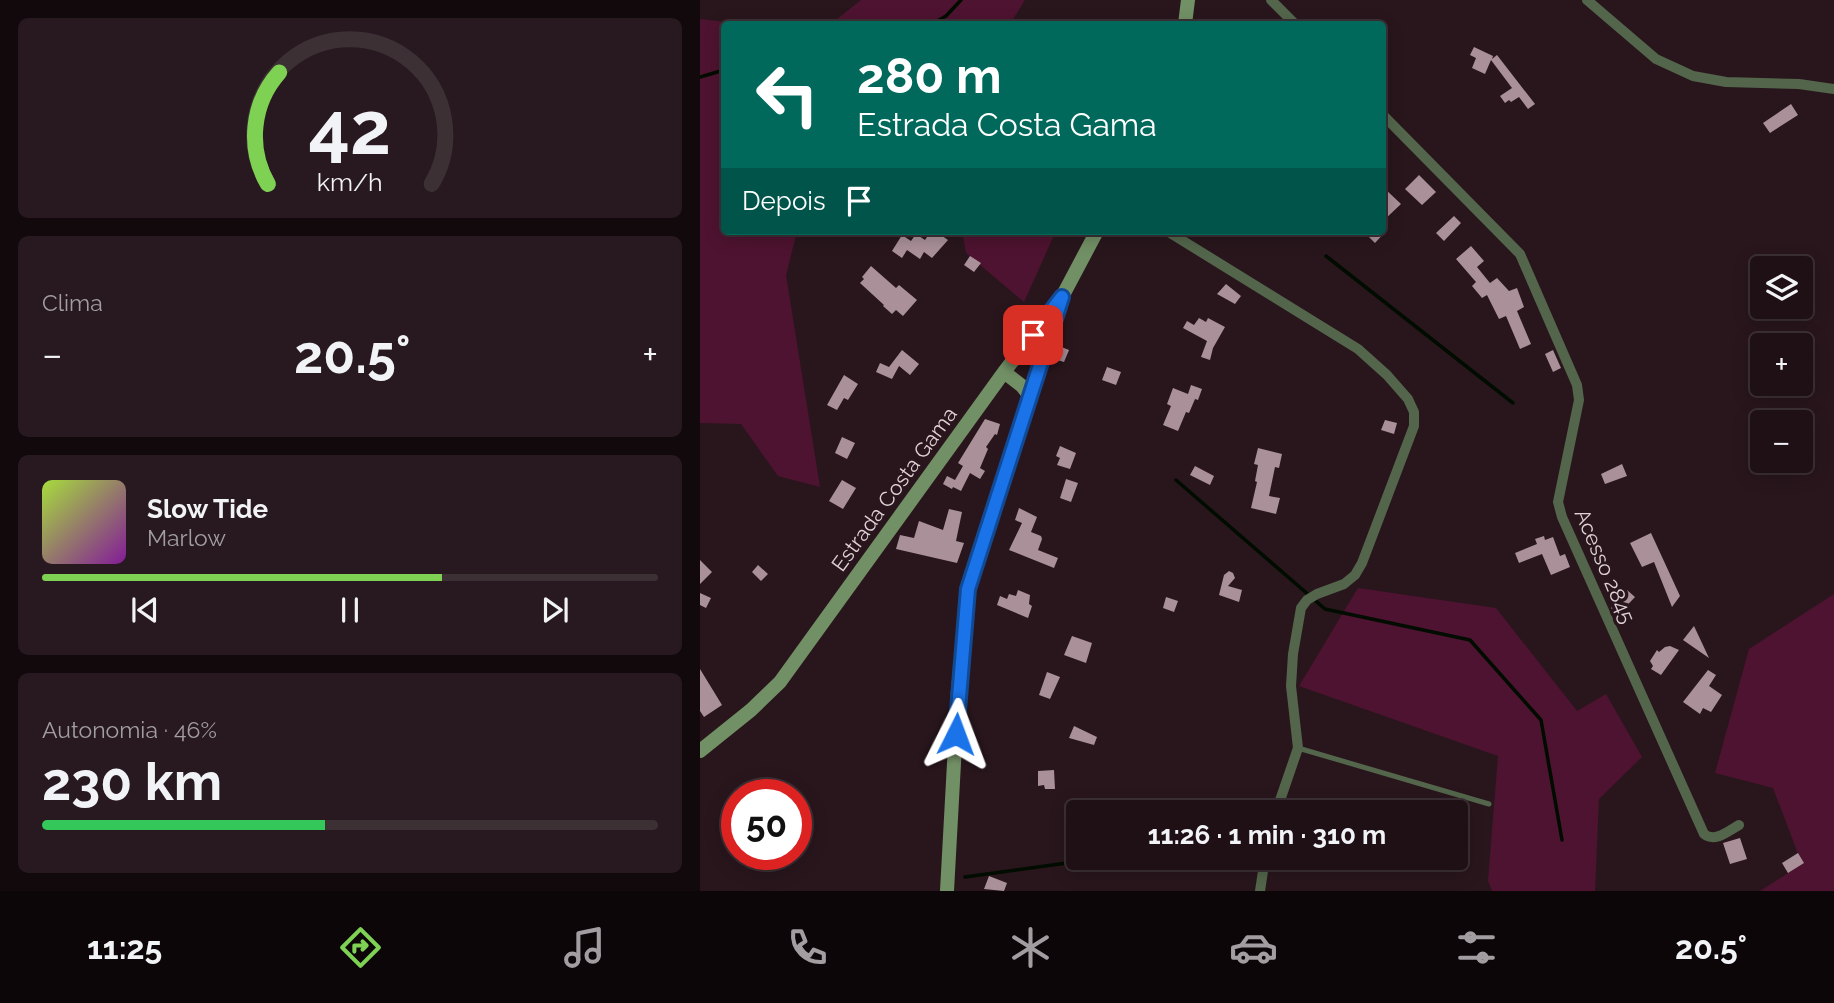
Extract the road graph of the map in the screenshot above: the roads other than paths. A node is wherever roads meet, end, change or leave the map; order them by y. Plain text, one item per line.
1 (1188, 0) edge
2 (1271, 0) edge
3 (1587, 0) edge
4 (1185, 21) edge
5 (1292, 21) edge
6 (1834, 89) edge
7 (1386, 118) edge
8 (1095, 235) edge
9 (1173, 235) edge
10 (1062, 297) junction
11 (1004, 373) junction
12 (1029, 395) junction
13 (1298, 748) junction
14 (700, 751) edge
15 (1280, 800) edge
16 (1489, 804) dead end
17 (1739, 825) dead end
18 (1263, 870) edge
19 (950, 890) edge
20 (1260, 891) edge

1 - 4 main road
2 - 5 street
3 - 6 street
7 - 17 street, Acesso 2845
8 - 10 main road, Estrada Costa Gama
9 - 13 street
10 - 11 main road, Estrada Costa Gama
10 - 12 main road
11 - 12 main road
11 - 14 main road, Estrada Costa Gama
12 - 19 main road
13 - 15 street
13 - 16 lane
18 - 20 street

